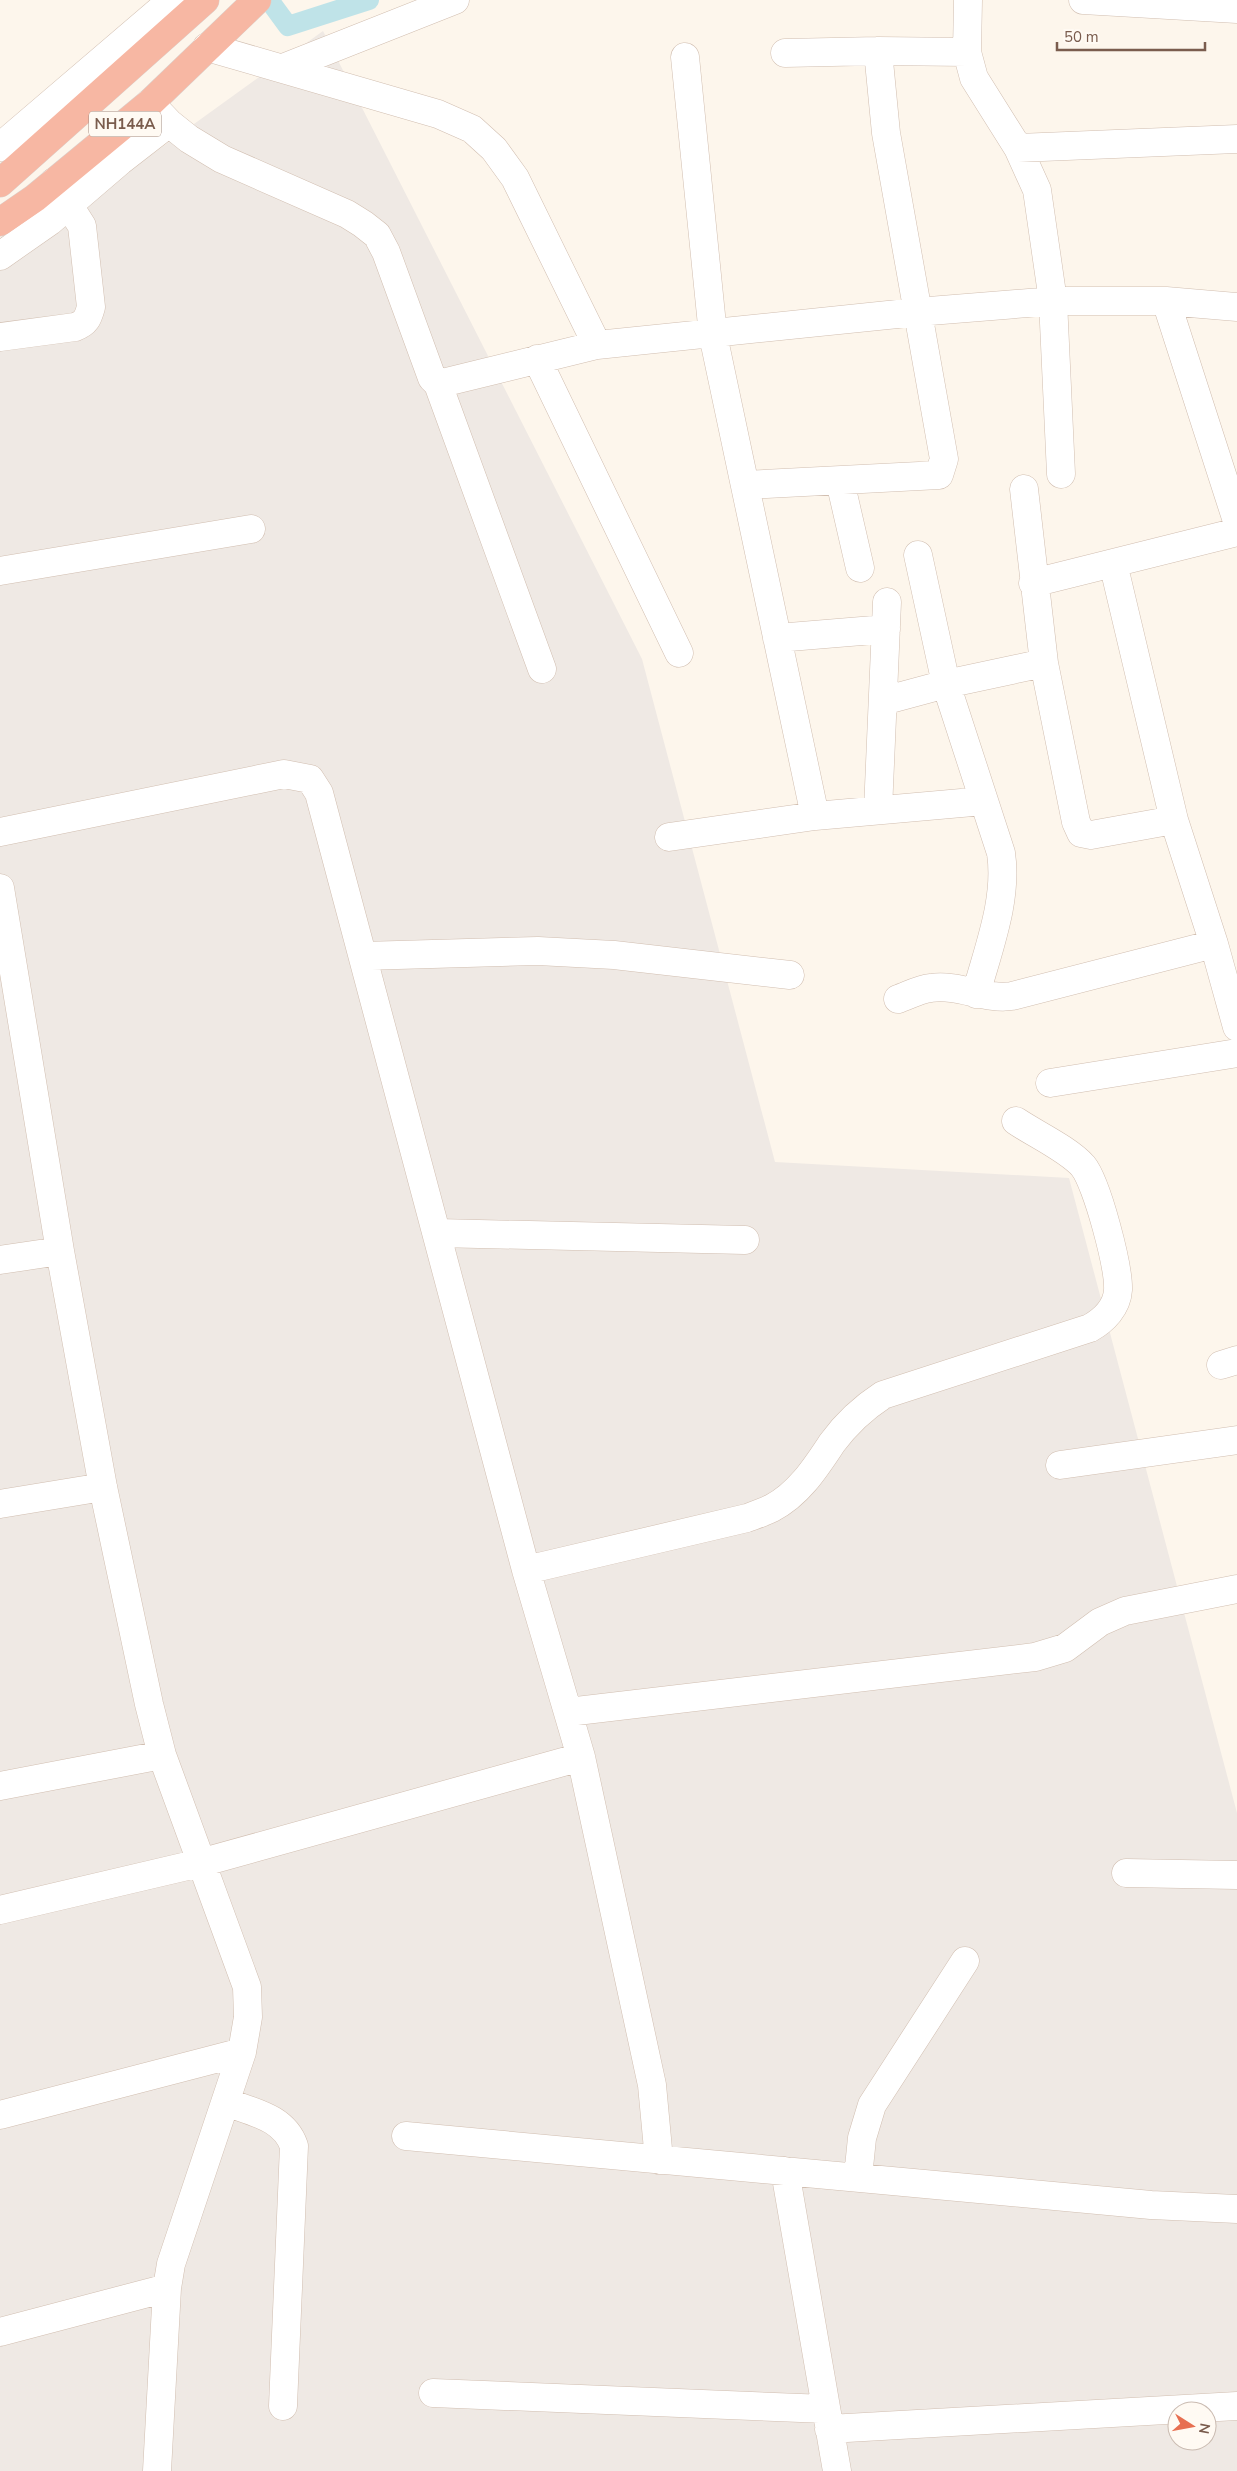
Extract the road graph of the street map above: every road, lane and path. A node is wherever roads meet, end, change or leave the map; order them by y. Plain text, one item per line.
1 (172, 0) edge
2 (205, 0) edge
3 (455, 0) edge
4 (968, 0) edge
5 (1083, 0) edge
6 (249, 8) edge
7 (1237, 9) edge
8 (207, 47) junction
9 (878, 51) junction
10 (786, 52) dead end
11 (967, 52) junction
12 (684, 57) dead end
13 (282, 68) junction
14 (150, 103) junction
15 (169, 123) junction
16 (1237, 139) edge
17 (0, 147) edge
18 (1018, 148) junction
19 (54, 182) junction
20 (0, 183) edge
21 (70, 205) junction
22 (0, 222) edge
23 (0, 256) edge
24 (1053, 300) junction
25 (1166, 302) junction
26 (1237, 307) edge
27 (917, 312) junction
28 (713, 335) junction
29 (0, 337) edge
30 (597, 345) junction
31 (537, 359) junction
32 (438, 384) junction
33 (1061, 474) dead end
34 (840, 481) junction
35 (745, 485) junction
36 (1024, 489) dead end
37 (1237, 521) edge
38 (251, 529) dead end
39 (1237, 532) edge
40 (918, 555) dead end
41 (1113, 563) junction
42 (860, 568) dead end
43 (0, 571) edge
44 (1033, 583) junction
45 (887, 602) dead end
46 (886, 629) junction
47 (777, 638) junction
48 (679, 653) dead end
49 (1044, 664) junction
50 (542, 669) dead end
51 (946, 684) junction
52 (883, 701) junction
53 (984, 801) junction
54 (878, 810) junction
55 (815, 816) junction
56 (1174, 820) junction
57 (0, 832) edge
58 (669, 837) dead end
59 (0, 888) edge
60 (1214, 944) junction
61 (363, 956) junction
62 (790, 975) dead end
63 (976, 994) junction
64 (1232, 995) edge
65 (898, 999) dead end
66 (1237, 1027) edge
67 (1237, 1053) edge
68 (1050, 1083) dead end
69 (1016, 1122) dead end
70 (436, 1233) junction
71 (745, 1240) dead end
72 (60, 1251) junction
73 (0, 1260) edge
74 (1237, 1440) edge
75 (1060, 1464) dead end
76 (104, 1487) junction
77 (0, 1504) edge
78 (526, 1570) junction
79 (1237, 1589) edge
80 (568, 1712) junction
81 (162, 1755) junction
82 (581, 1757) junction
83 (0, 1786) edge
84 (200, 1863) junction
85 (1126, 1873) dead end
86 (1237, 1875) edge
87 (2, 1903) edge
88 (965, 1961) dead end
89 (242, 2052) junction
90 (226, 2102) junction
91 (0, 2115) edge
92 (406, 2136) dead end
93 (659, 2160) junction
94 (785, 2171) junction
95 (858, 2177) junction
96 (1237, 2209) edge
97 (167, 2288) junction
98 (0, 2332) edge
99 (433, 2393) dead end
100 (283, 2406) dead end
101 (1237, 2406) edge
102 (828, 2419) junction
103 (157, 2471) edge
104 (837, 2471) edge

1 - 17 street
2 - 20 highway, NH144A
3 - 13 street
4 - 11 street
5 - 7 street
6 - 8 highway, NH144A
8 - 13 street
8 - 14 highway, NH144A
9 - 10 street
9 - 11 street
9 - 27 street
11 - 18 street
12 - 28 street
13 - 30 street
14 - 15 street
14 - 19 highway, NH144A
15 - 21 street
15 - 32 street
16 - 18 street
18 - 24 street
19 - 21 street
19 - 22 highway, NH144A
21 - 23 street
21 - 29 street
24 - 25 street
24 - 27 street
24 - 33 street
25 - 26 street
25 - 37 street
27 - 28 street
27 - 34 street
28 - 30 street
28 - 35 street
30 - 31 street
31 - 32 street
31 - 48 street
32 - 50 street
34 - 35 street
34 - 42 street
35 - 47 street
36 - 44 street
38 - 43 street
39 - 41 street
40 - 51 street
41 - 44 street
41 - 56 street
44 - 49 street
45 - 46 street
46 - 47 street
46 - 52 street
47 - 55 street
49 - 51 street
49 - 56 street
51 - 52 street
51 - 53 street
52 - 54 street
53 - 54 street
53 - 63 street
54 - 55 street
55 - 58 street
56 - 60 street
57 - 61 street
59 - 72 street
60 - 63 street
60 - 64 street
61 - 62 street
61 - 70 street
63 - 65 street
64 - 66 street
67 - 68 street
69 - 78 street
70 - 71 street
70 - 78 street
72 - 73 street
72 - 76 street
74 - 75 street
76 - 77 street
76 - 81 street
78 - 80 street
79 - 80 street
80 - 82 street
81 - 83 street
81 - 84 street
82 - 84 street
82 - 93 street
84 - 87 street
84 - 89 street
85 - 86 street
88 - 95 street
89 - 90 street
89 - 91 street
90 - 97 street
90 - 100 street
92 - 93 street
93 - 94 street
94 - 95 street
94 - 102 street
95 - 96 street
97 - 98 street
97 - 103 street
99 - 102 street
101 - 102 street
102 - 104 street

